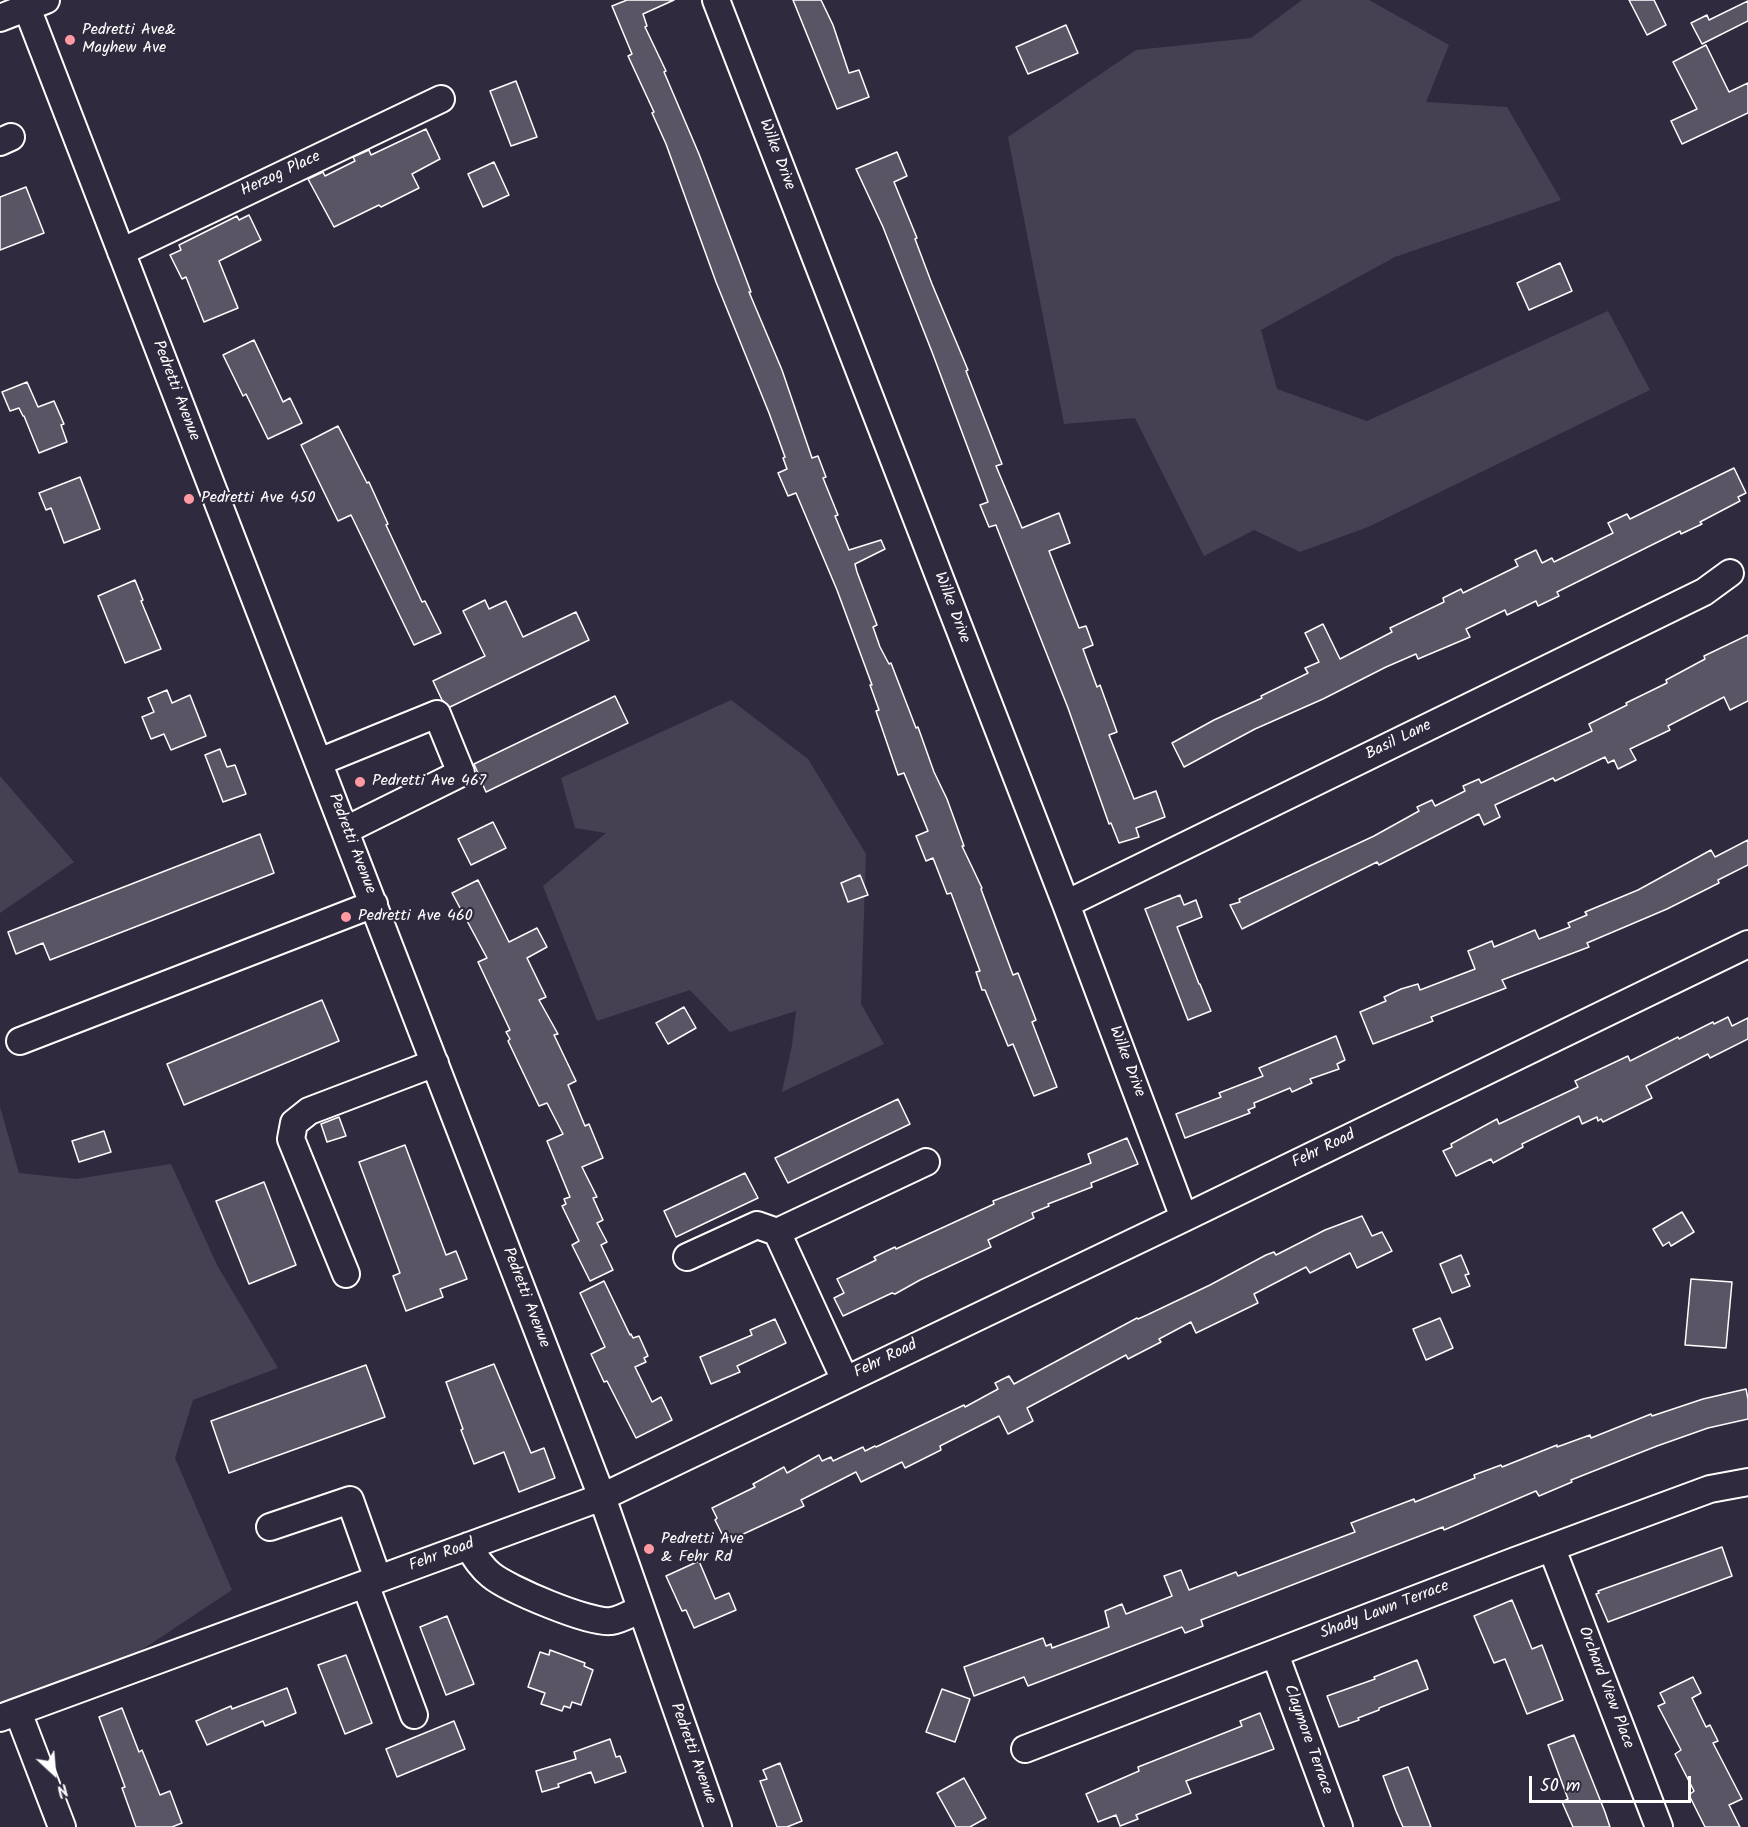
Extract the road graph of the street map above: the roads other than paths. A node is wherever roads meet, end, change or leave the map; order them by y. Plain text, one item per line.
1 (716, 0) edge
2 (32, 2) edge
3 (0, 18) edge
4 (441, 99) dead end
5 (121, 252) junction
6 (1730, 573) dead end
7 (319, 762) junction
8 (346, 830) junction
9 (374, 904) junction
10 (1066, 904) junction
11 (1748, 944) edge
12 (20, 1041) dead end
13 (435, 1062) junction
14 (926, 1162) dead end
15 (1184, 1218) junction
16 (777, 1232) junction
17 (687, 1257) dead end
18 (346, 1274) dead end
19 (845, 1380) junction
20 (1748, 1482) edge
21 (602, 1497) junction
22 (270, 1527) dead end
23 (468, 1546) junction
24 (1552, 1549) junction
25 (372, 1581) junction
26 (641, 1609) junction
27 (1275, 1654) junction
28 (9, 1715) edge
29 (414, 1715) dead end
30 (1025, 1749) dead end
31 (62, 1827) edge
32 (718, 1827) edge
33 (1339, 1827) edge
34 (1659, 1827) edge

1 - 10 street, Wilke Drive
2 - 3 street
2 - 5 street, Pedretti Avenue
4 - 5 street, Herzog Place
5 - 7 street, Pedretti Avenue
6 - 10 street, Basil Lane
7 - 8 street, Pedretti Avenue
7 - 8 street
8 - 9 street, Pedretti Avenue
9 - 12 street
9 - 13 street, Pedretti Avenue
10 - 15 street, Wilke Drive
11 - 15 street, Fehr Road
13 - 18 street
13 - 21 street, Pedretti Avenue
14 - 16 street
15 - 19 street, Fehr Road
16 - 17 street
16 - 19 street
19 - 21 street, Fehr Road
20 - 24 street, Shady Lawn Terrace
21 - 23 street, Fehr Road
21 - 26 street, Pedretti Avenue
22 - 25 street
23 - 25 street, Fehr Road
23 - 26 street
24 - 27 street, Shady Lawn Terrace
24 - 34 street, Orchard View Place
25 - 28 street, Fehr Road
25 - 29 street
26 - 32 street, Pedretti Avenue
27 - 30 street, Shady Lawn Terrace
27 - 33 street, Claymore Terrace
28 - 31 street

